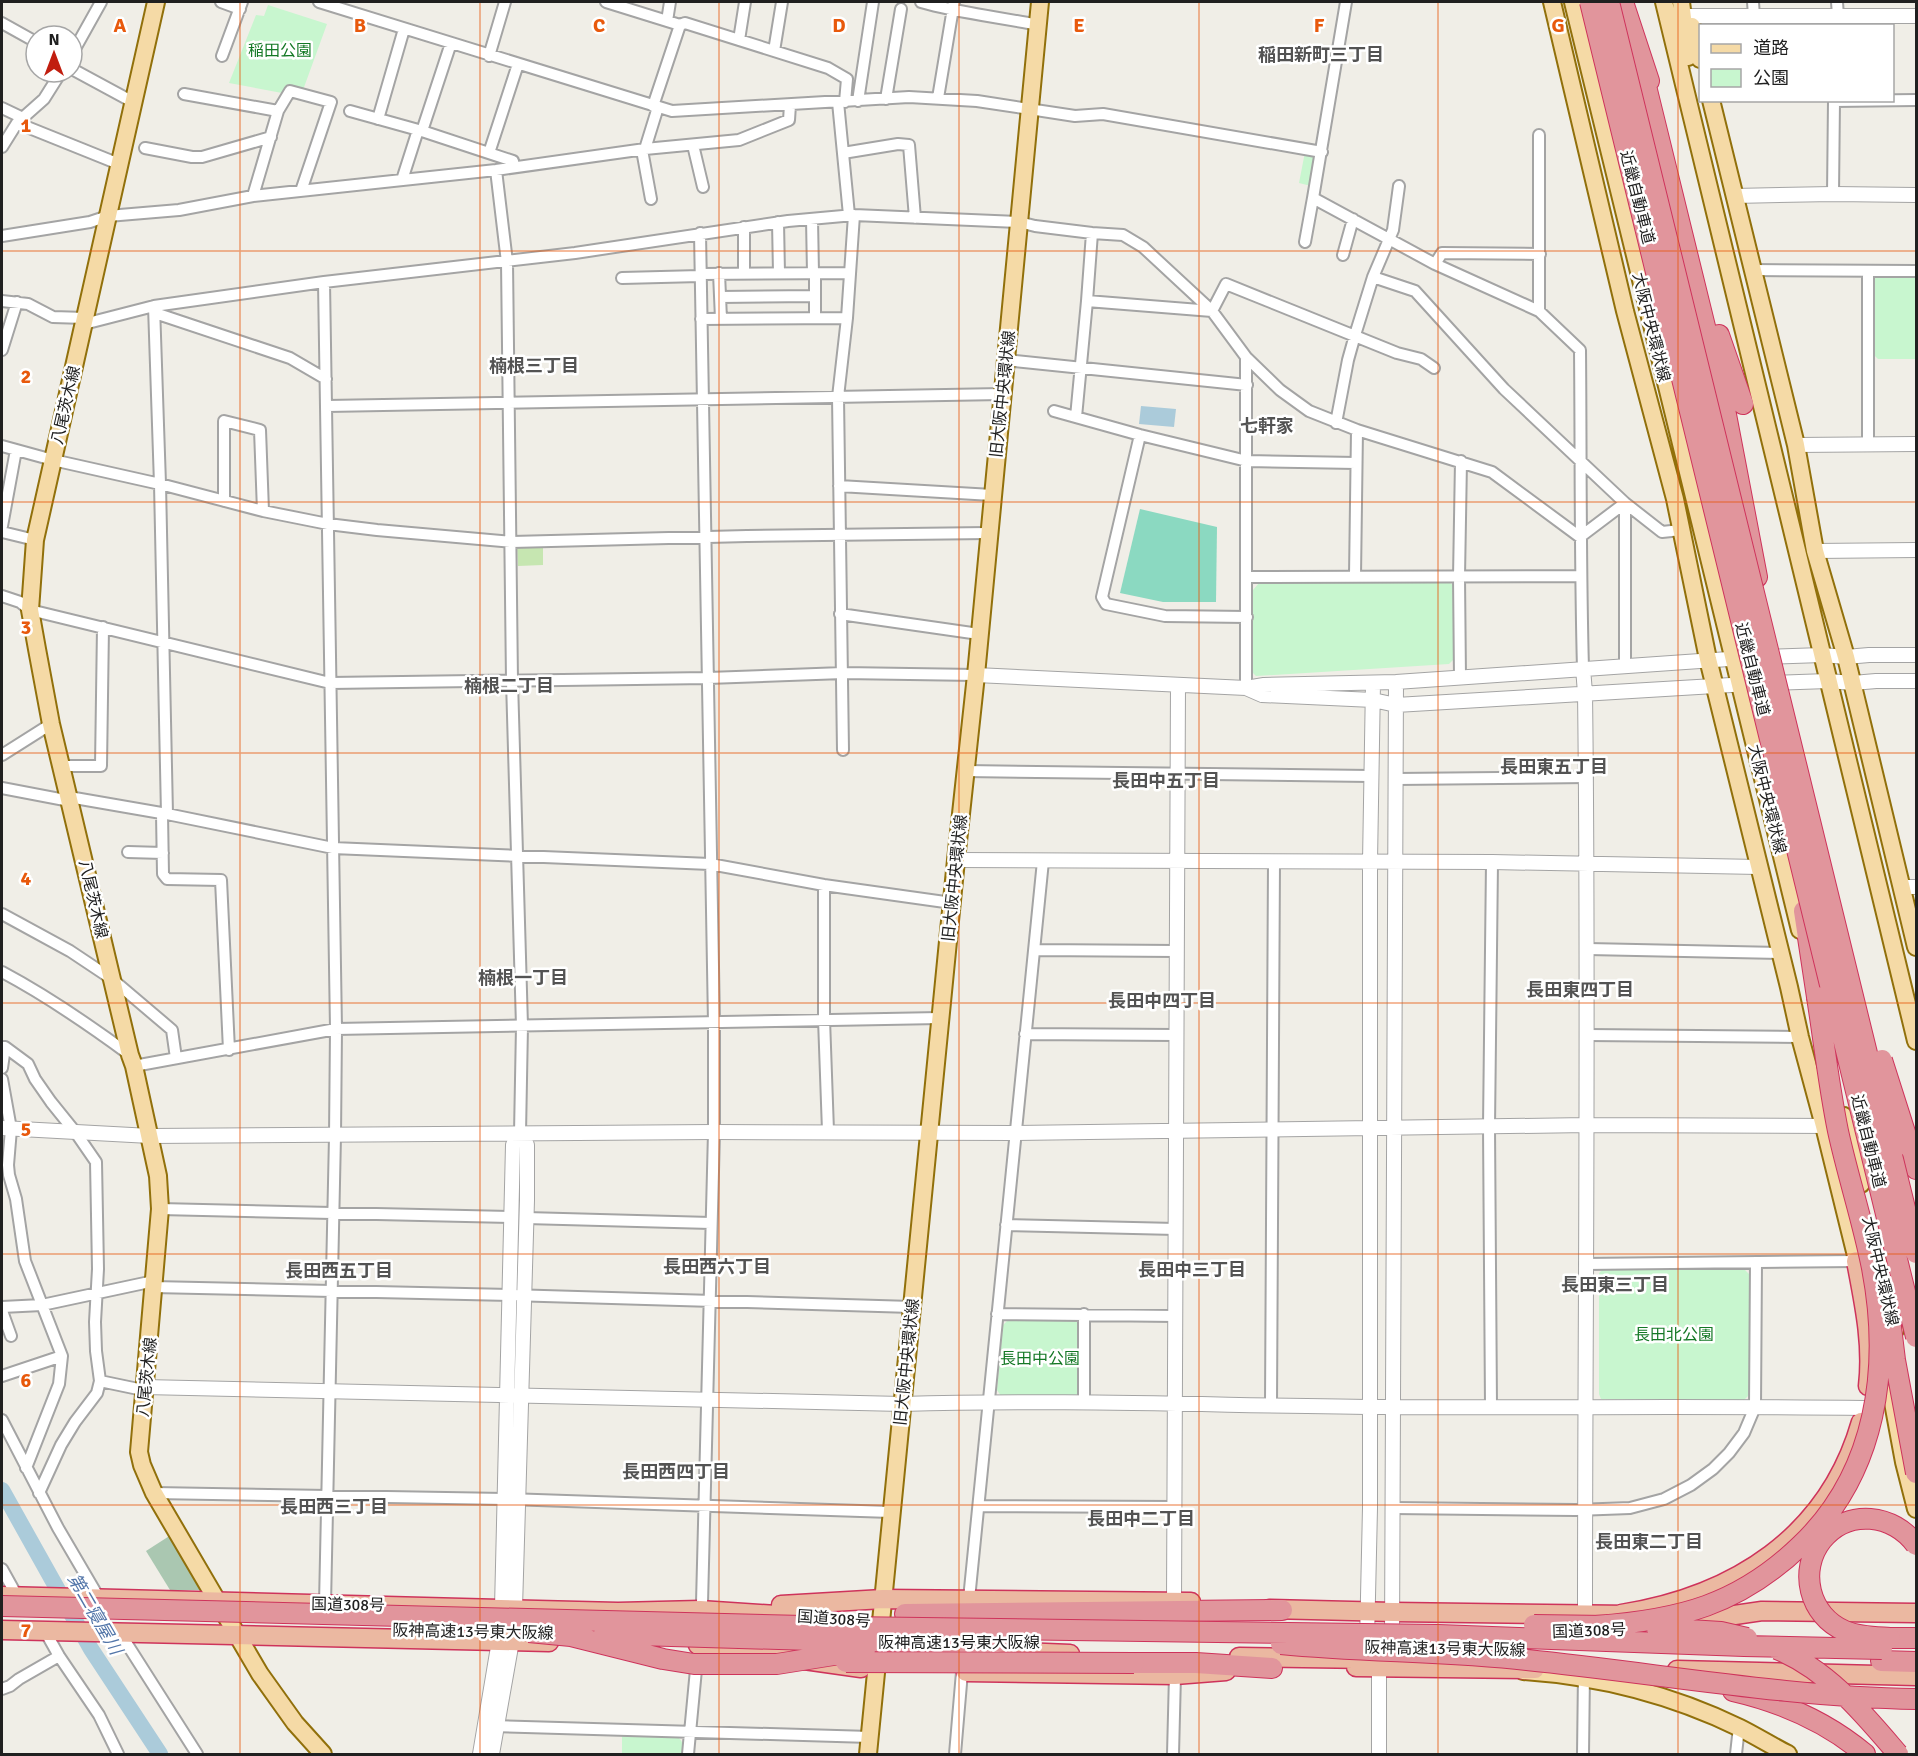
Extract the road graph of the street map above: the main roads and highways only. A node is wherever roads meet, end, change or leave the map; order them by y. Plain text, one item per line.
1 (156, 2) edge
2 (1040, 2) edge
3 (1552, 2) edge
4 (1573, 2) edge
5 (1590, 2) edge
6 (1610, 2) edge
7 (1623, 2) edge
8 (1664, 2) edge
9 (1681, 2) edge
10 (1688, 9) edge
11 (1699, 51) edge
12 (1626, 66) dead end
13 (1711, 102) edge
14 (1705, 170) junction
15 (1625, 311) junction
16 (1743, 404) dead end
17 (1678, 433) junction
18 (1761, 624) junction
19 (1765, 716) junction
20 (1876, 779) junction
21 (1781, 852) junction
22 (1872, 859) junction
23 (1910, 887) edge
24 (1837, 924) junction
25 (1917, 947) edge
26 (1789, 987) junction
27 (1817, 997) junction
28 (1917, 1041) edge
29 (1917, 1169) edge
30 (1917, 1253) edge
31 (1856, 1261) junction
32 (1917, 1337) edge
33 (1917, 1422) edge
34 (1917, 1473) edge
35 (1917, 1509) edge
36 (1917, 1545) edge
37 (12, 1599) edge
38 (883, 1599) junction
39 (218, 1601) junction
40 (700, 1610) junction
41 (1282, 1610) junction
42 (1762, 1611) junction
43 (1917, 1613) edge
44 (2, 1619) edge
45 (1597, 1619) junction
46 (1368, 1620) junction
47 (1392, 1621) junction
48 (666, 1622) junction
49 (881, 1622) junction
50 (2, 1630) edge
51 (237, 1635) junction
52 (513, 1638) junction
53 (1282, 1638) junction
54 (1917, 1638) edge
55 (924, 1642) junction
56 (698, 1645) junction
57 (878, 1647) junction
58 (1917, 1649) edge
59 (1379, 1662) junction
60 (1917, 1662) edge
61 (824, 1663) junction
62 (777, 1664) junction
63 (1272, 1668) junction
64 (876, 1670) junction
65 (1627, 1671) junction
66 (1684, 1671) junction
67 (1584, 1674) junction
68 (1917, 1676) edge
69 (1917, 1699) edge
70 (1781, 1753) edge
71 (323, 1755) edge
72 (868, 1755) edge
73 (1865, 1755) edge
74 (1898, 1755) edge

1 - 39 main road, 八尾茨木線
2 - 38 main road, 旧大阪中央環状線
3 - 15 main road
4 - 17 main road, 大阪中央環状線
5 - 19 highway, 近畿自動車道, bridge
6 - 18 highway, 近畿自動車道, bridge
7 - 16 highway
8 - 14 main road
9 - 14 main road
10 - 11 main road
12 - 18 highway, bridge
13 - 20 main road
14 - 22 main road
15 - 17 main road
15 - 26 main road
17 - 21 main road, 大阪中央環状線
18 - 24 highway, 近畿自動車道, bridge
19 - 27 highway, bridge
19 - 32 highway, 近畿自動車道, bridge
20 - 22 main road
20 - 23 main road
21 - 26 main road
21 - 33 main road, 大阪中央環状線
22 - 28 main road
23 - 25 main road
24 - 29 highway, bridge
24 - 30 highway, 近畿自動車道, bridge
26 - 31 main road
27 - 34 highway, bridge
27 - 45 highway, bridge
31 - 35 main road
31 - 45 highway
36 - 54 highway, bridge
37 - 39 highway, 国道308号
37 - 48 highway, 阪神高速13号東大阪線, bridge
38 - 40 highway
38 - 41 highway
38 - 49 main road, 旧大阪中央環状線
39 - 40 highway, 国道308号
39 - 51 main road, 八尾茨木線
40 - 49 highway, 国道308号
41 - 46 highway
41 - 48 highway, bridge
42 - 43 highway, 国道308号
42 - 45 highway
42 - 47 highway, 国道308号
44 - 52 highway, 阪神高速13号東大阪線
45 - 47 highway
45 - 53 highway, bridge
45 - 74 highway, bridge
46 - 47 highway, 国道308号
46 - 49 highway, 国道308号
48 - 53 highway, 阪神高速13号東大阪線, bridge
49 - 57 main road, 旧大阪中央環状線
50 - 51 highway, 国道308号
51 - 52 highway, 国道308号
51 - 71 main road, 八尾茨木線
52 - 55 highway, 阪神高速13号東大阪線, bridge
52 - 56 highway, 国道308号
52 - 62 highway, bridge
53 - 55 highway, 阪神高速13号東大阪線, bridge
53 - 58 highway, 阪神高速13号東大阪線, bridge
53 - 60 highway, 阪神高速13号東大阪線, bridge
53 - 65 highway, bridge
55 - 62 highway, bridge
56 - 57 highway, 国道308号
56 - 61 highway
57 - 59 highway, 国道308号
57 - 64 main road, 旧大阪中央環状線
59 - 63 highway
59 - 66 highway, 国道308号
59 - 67 highway
61 - 62 highway, bridge
61 - 63 highway, bridge
61 - 64 highway
63 - 64 highway
64 - 72 main road, 旧大阪中央環状線
65 - 69 highway, bridge
65 - 73 highway, bridge
66 - 67 highway
66 - 68 highway, 国道308号
67 - 70 main road

